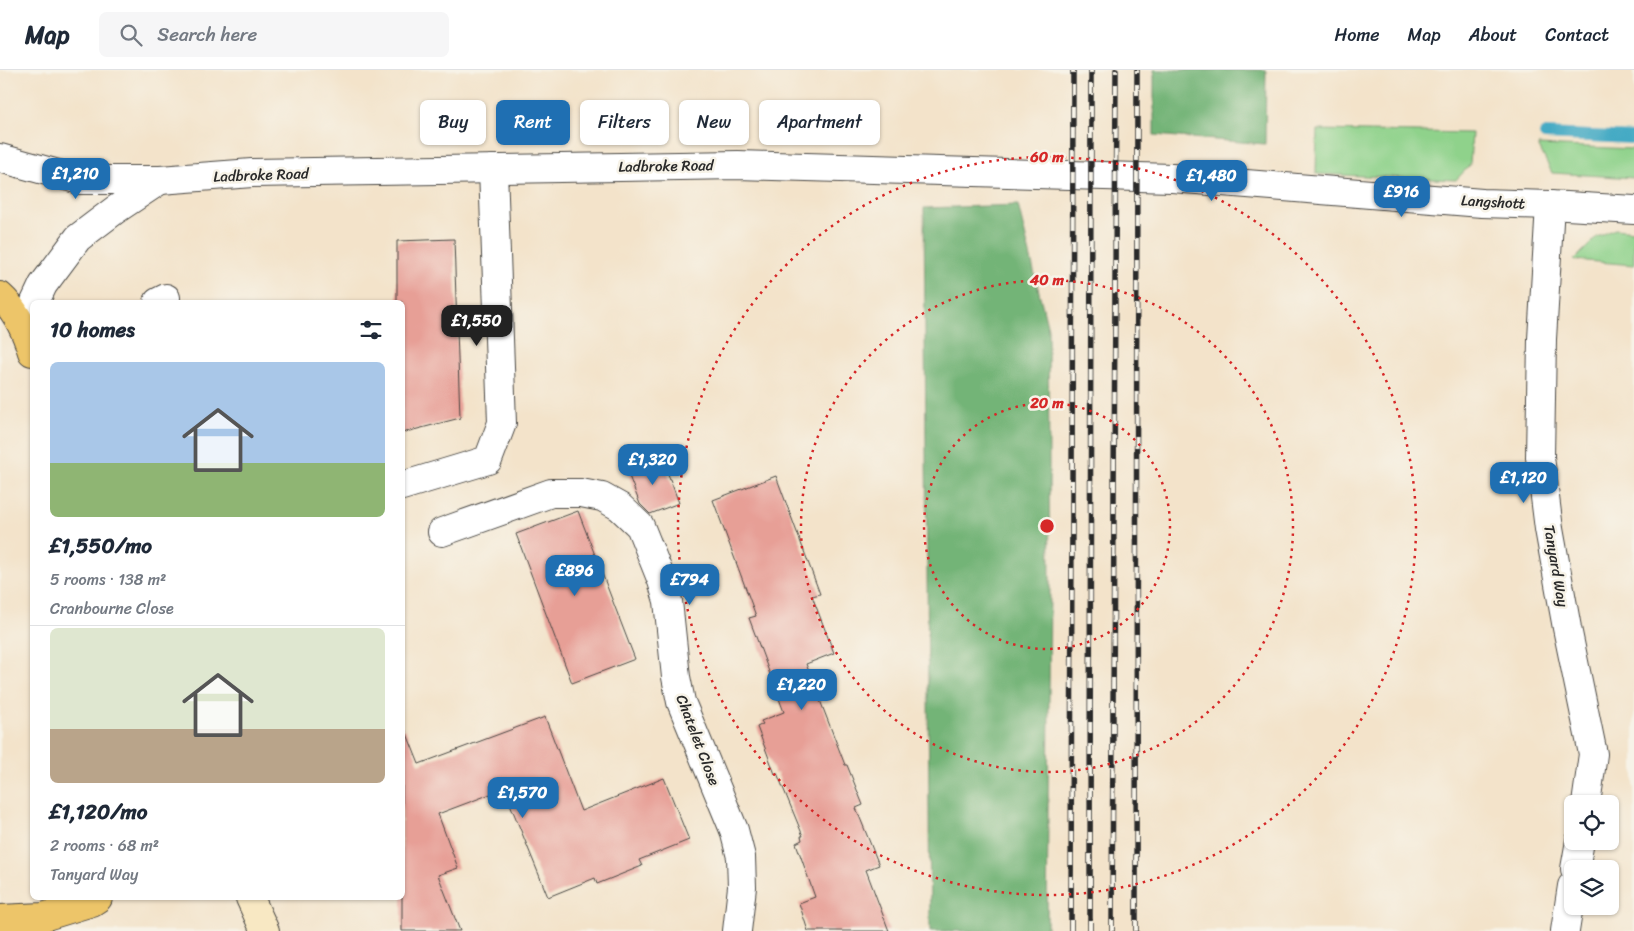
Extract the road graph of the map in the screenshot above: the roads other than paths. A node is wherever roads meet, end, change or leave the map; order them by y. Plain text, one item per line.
1 (0, 158) edge
2 (493, 169) junction
3 (1172, 178) joint
4 (160, 180) junction
5 (1550, 205) junction
6 (1634, 210) edge
7 (0, 296) edge
8 (36, 300) edge
9 (29, 329) edge
10 (405, 485) edge
11 (442, 532) dead end
12 (1587, 795) edge
13 (95, 900) edge
14 (251, 900) edge
15 (1567, 915) edge
16 (0, 919) edge
17 (0, 923) edge
18 (12, 931) edge
19 (265, 931) edge
20 (737, 931) edge
21 (1565, 931) edge

1 - 4 street, Ladbroke Road
2 - 3 street, Ladbroke Road
2 - 4 street, Ladbroke Road
2 - 10 street
3 - 5 street, Langshott
4 - 8 street, Ladbroke Road
5 - 6 street, Langshott
5 - 12 street, Tanyard Way
7 - 9 main road
11 - 20 street, Chatelet Close
13 - 16 main road
14 - 19 main road
15 - 21 street
17 - 18 main road

